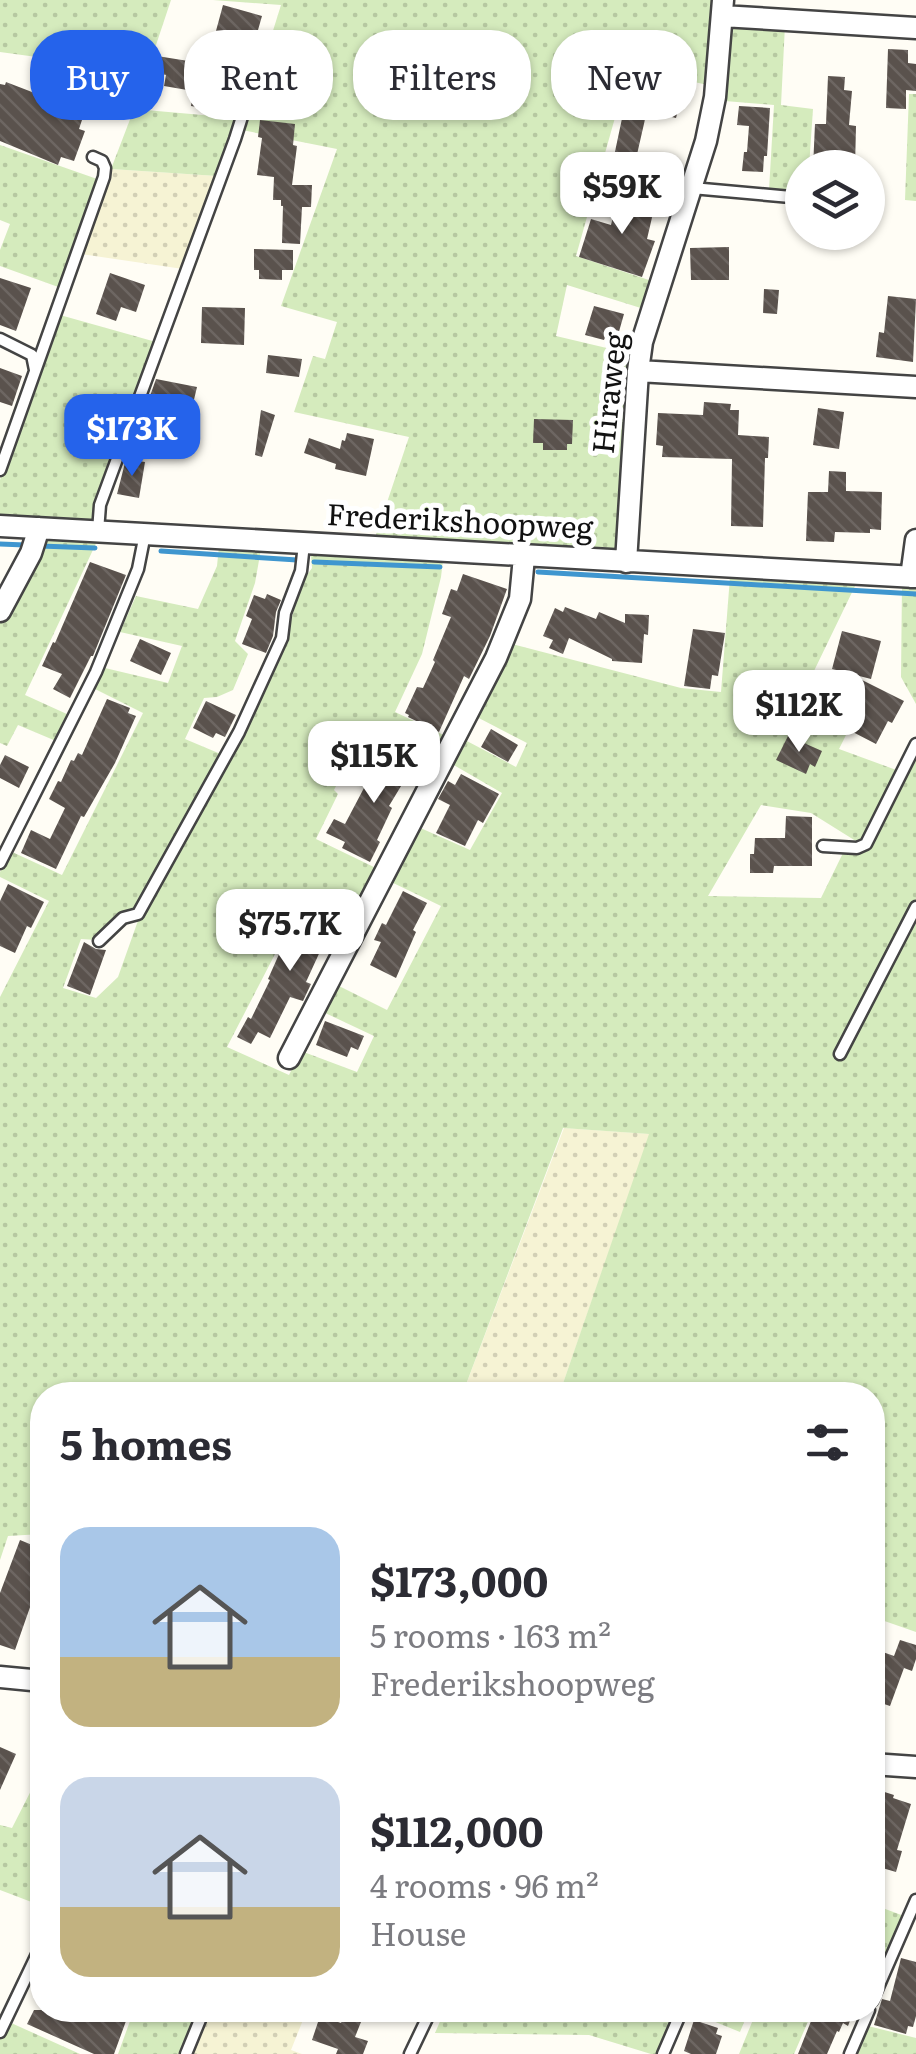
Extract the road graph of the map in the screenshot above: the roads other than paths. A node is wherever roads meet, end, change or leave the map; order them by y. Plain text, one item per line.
1 (723, 8) edge
2 (916, 28) edge
3 (241, 120) edge
4 (94, 157) dead end
5 (691, 188) junction
6 (785, 196) edge
7 (0, 339) edge
8 (638, 371) junction
9 (35, 372) junction
10 (916, 387) edge
11 (0, 470) edge
12 (0, 526) edge
13 (39, 528) junction
14 (98, 530) junction
15 (145, 533) junction
16 (916, 540) edge
17 (304, 543) junction
18 (524, 557) junction
19 (626, 562) junction
20 (913, 577) edge
21 (0, 611) edge
22 (916, 744) edge
23 (823, 846) dead end
24 (0, 863) edge
25 (916, 906) edge
26 (99, 941) dead end
27 (840, 1054) dead end
28 (289, 1058) dead end
29 (0, 1677) edge
30 (30, 1681) edge
31 (885, 1765) edge
32 (916, 1767) edge
33 (916, 1900) edge
34 (30, 1969) edge
35 (885, 1972) edge
36 (199, 2022) edge
37 (425, 2022) edge
38 (677, 2022) edge
39 (864, 2022) edge
40 (0, 2032) edge
41 (186, 2054) edge
42 (410, 2054) edge
43 (663, 2054) edge
44 (850, 2054) edge

1 - 2 street
1 - 5 street, Hiraweg
3 - 14 lane
4 - 9 lane
5 - 6 lane
5 - 8 street, Hiraweg
7 - 9 lane
8 - 10 street
8 - 19 street, Hiraweg
9 - 11 lane
12 - 13 street, Frederikshoopweg
13 - 14 street, Frederikshoopweg
13 - 21 street
14 - 15 street, Frederikshoopweg
15 - 17 street, Frederikshoopweg
15 - 24 lane
16 - 20 street
17 - 18 street, Frederikshoopweg
17 - 26 lane
18 - 19 street, Frederikshoopweg
18 - 28 street
19 - 20 street, Frederikshoopweg
22 - 23 lane
25 - 27 lane
29 - 30 street
31 - 32 street
33 - 35 lane
34 - 40 lane
36 - 41 lane
37 - 42 lane
38 - 43 lane
39 - 44 lane

